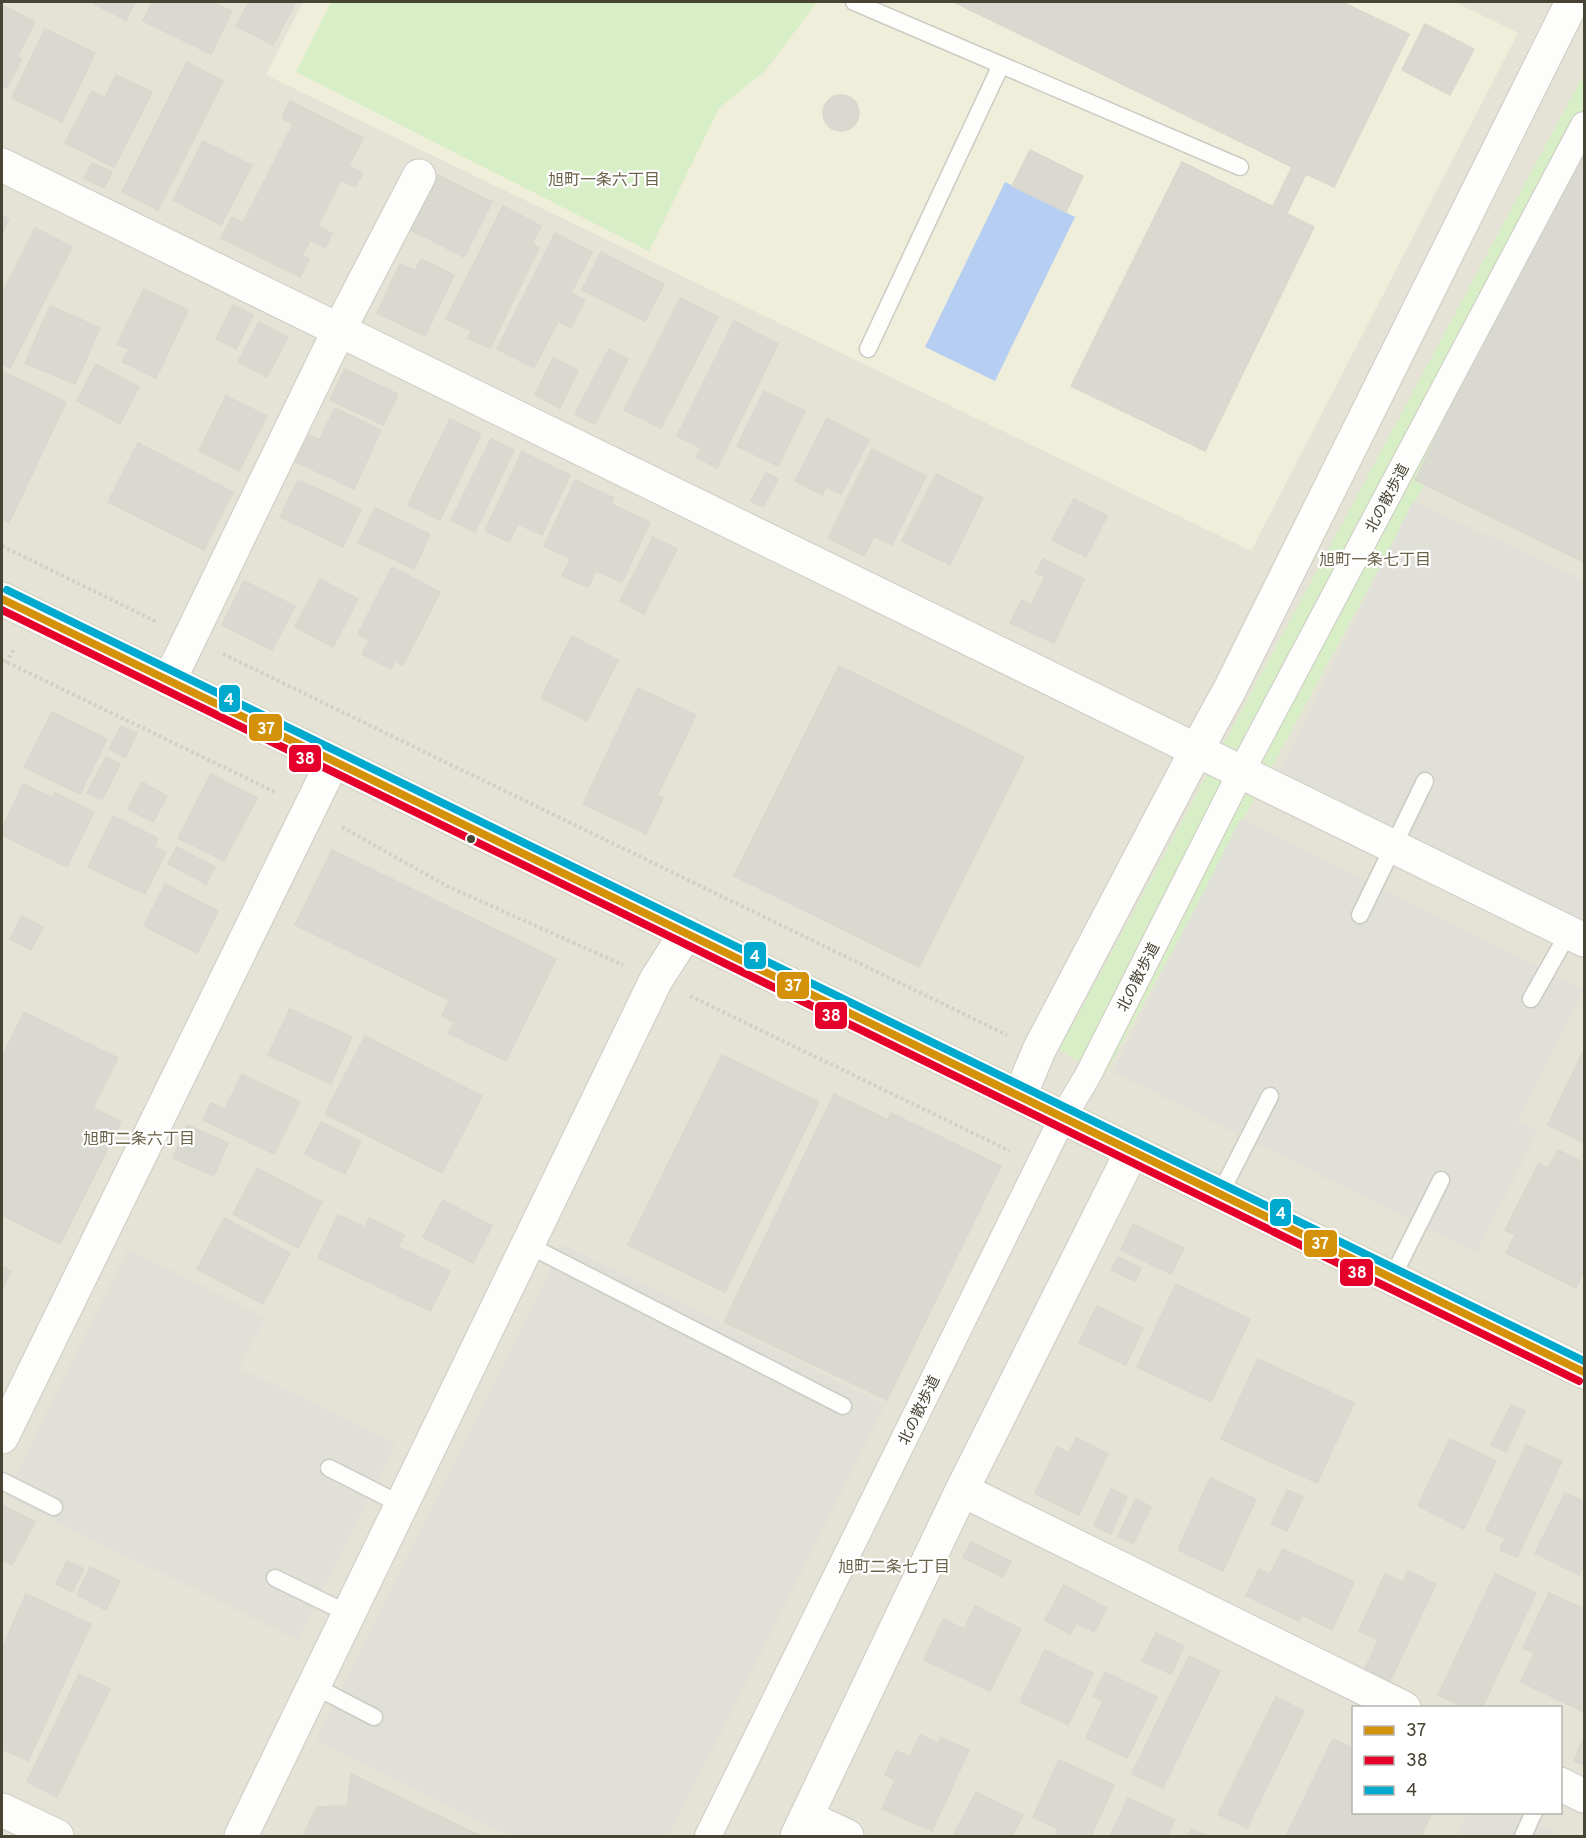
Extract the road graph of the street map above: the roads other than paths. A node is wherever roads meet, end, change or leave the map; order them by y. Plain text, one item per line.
1 (854, 2) edge
2 (1572, 2) edge
3 (1001, 65) junction
4 (1584, 125) edge
5 (2, 165) edge
6 (1240, 167) dead end
7 (419, 176) dead end
8 (339, 330) junction
9 (868, 349) dead end
10 (2, 599) edge
11 (169, 681) junction
12 (1196, 751) junction
13 (333, 761) junction
14 (1240, 774) junction
15 (1425, 781) dead end
16 (1392, 847) junction
17 (1360, 915) dead end
18 (686, 933) junction
19 (1580, 935) edge
20 (1531, 999) dead end
21 (1020, 1096) junction
22 (1270, 1096) dead end
23 (1063, 1117) junction
24 (1132, 1151) junction
25 (1441, 1180) dead end
26 (1220, 1194) junction
27 (528, 1245) junction
28 (1392, 1278) junction
29 (1584, 1372) edge
30 (843, 1406) dead end
31 (2, 1437) edge
32 (329, 1468) dead end
33 (2, 1481) edge
34 (962, 1490) junction
35 (402, 1505) junction
36 (54, 1507) dead end
37 (275, 1578) dead end
38 (349, 1614) junction
39 (314, 1686) junction
40 (1402, 1706) edge
41 (374, 1717) dead end
42 (1562, 1785) edge
43 (1584, 1796) edge
44 (2, 1810) edge
45 (1533, 1814) edge
46 (801, 1827) edge
47 (57, 1836) edge
48 (241, 1836) edge
49 (708, 1836) edge
50 (847, 1836) edge
51 (1523, 1836) edge

1 - 3 lane
2 - 12 street
3 - 6 lane
3 - 9 lane
4 - 14 street, 北の散歩道
5 - 8 street
7 - 8 street
8 - 11 street
8 - 12 street
10 - 11 main road
11 - 13 main road
12 - 14 street
12 - 21 street
13 - 18 main road
13 - 31 street
14 - 16 street
14 - 23 street, 北の散歩道
15 - 16 lane
16 - 17 lane
16 - 19 street
18 - 21 main road
18 - 27 street
19 - 20 lane
21 - 23 main road
22 - 26 lane
23 - 24 main road
23 - 49 street, 北の散歩道
24 - 26 main road
24 - 34 street
25 - 28 lane
26 - 28 main road
27 - 30 lane
27 - 35 street
28 - 29 main road
32 - 35 lane
33 - 36 lane
34 - 40 street
34 - 46 street
35 - 38 street
37 - 38 lane
38 - 39 street
39 - 41 lane
39 - 48 street
42 - 43 street
44 - 47 street
45 - 51 lane
46 - 50 street

